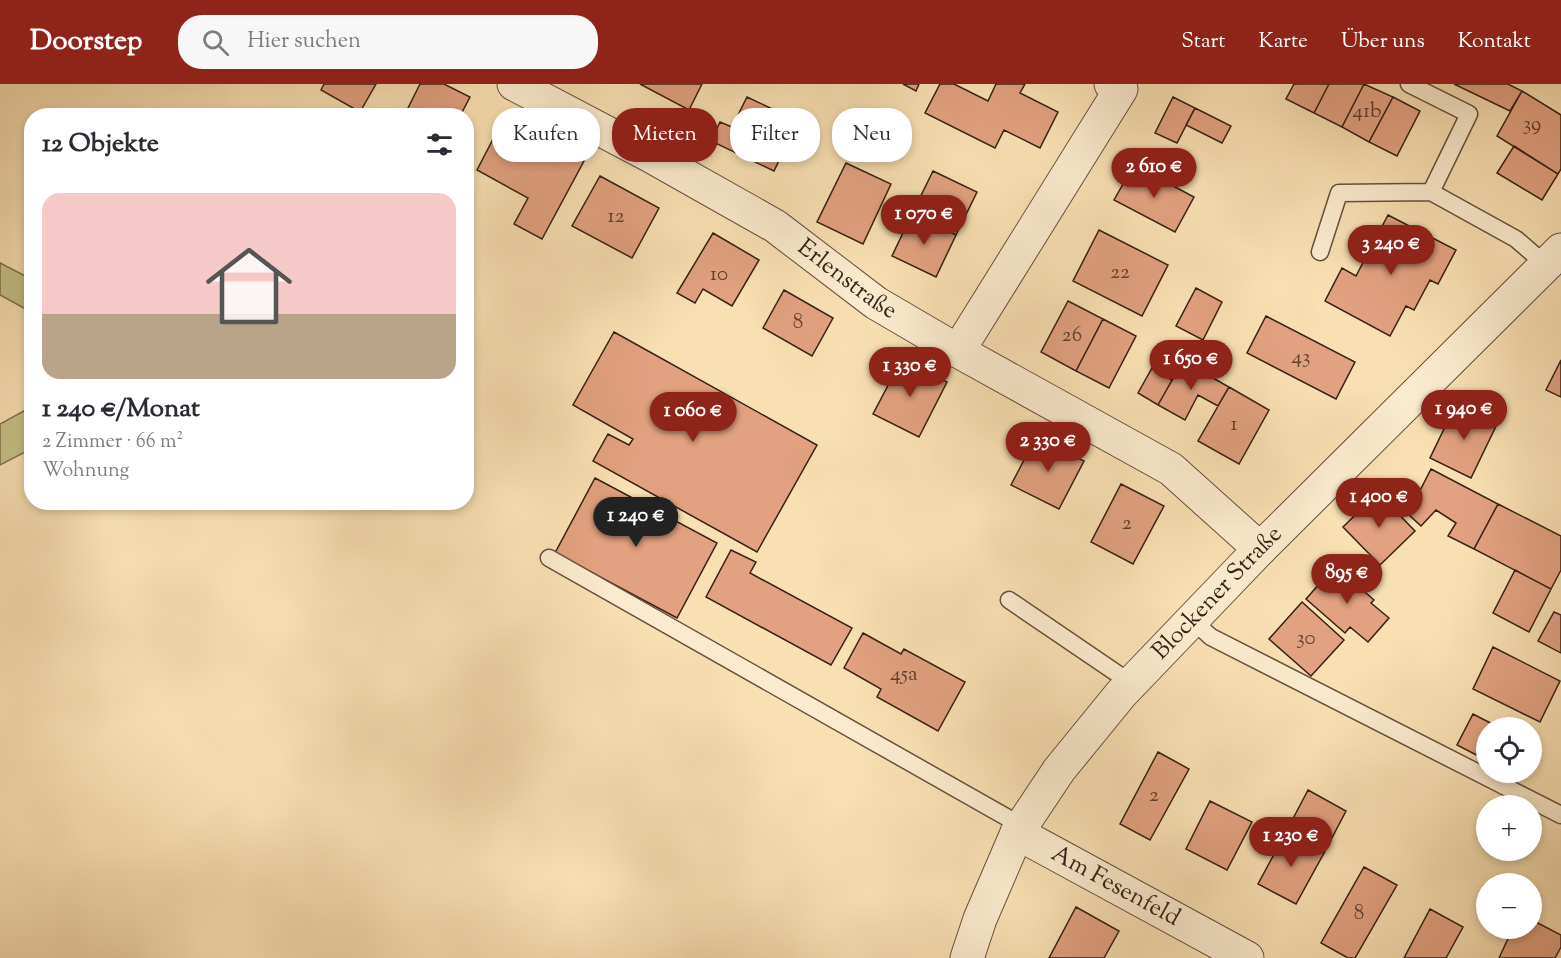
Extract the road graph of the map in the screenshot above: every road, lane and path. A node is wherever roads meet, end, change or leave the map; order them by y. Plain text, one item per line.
1 (514, 84) edge
2 (1111, 84) edge
3 (1409, 84) edge
4 (1431, 192) junction
5 (1320, 252) dead end
6 (1554, 258) edge
7 (958, 351) junction
8 (1260, 549) junction
9 (549, 558) dead end
10 (1009, 600) dead end
11 (1192, 620) junction
12 (1131, 683) junction
13 (1561, 815) edge
14 (1019, 829) junction
15 (967, 958) edge
16 (1247, 958) edge

1 - 7 street, Erlenstraße
2 - 7 street
3 - 4 lane
4 - 5 lane
4 - 6 lane
6 - 8 street, Blockener Straße
7 - 8 street, Erlenstraße
8 - 11 street, Blockener Straße
9 - 14 lane
10 - 12 lane
11 - 12 street, Blockener Straße
11 - 13 lane
12 - 14 street, Blockener Straße
14 - 15 street, Blockener Straße
14 - 16 street, Am Fesenfeld

